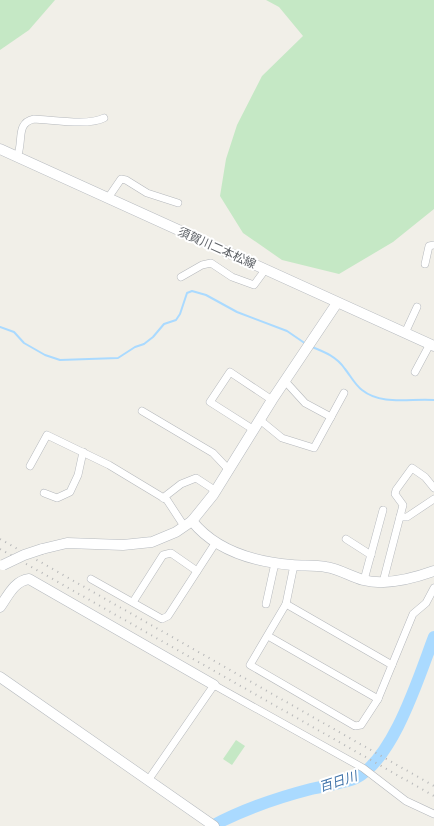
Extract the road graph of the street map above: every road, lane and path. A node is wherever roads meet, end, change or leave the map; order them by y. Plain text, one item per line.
1 (104, 118) dead end
2 (0, 149) edge
3 (17, 157) junction
4 (108, 198) junction
5 (178, 204) dead end
6 (434, 245) edge
7 (425, 264) dead end
8 (265, 270) junction
9 (181, 277) dead end
10 (337, 302) junction
11 (417, 307) dead end
12 (405, 333) junction
13 (432, 345) edge
14 (415, 372) dead end
15 (285, 381) junction
16 (344, 393) dead end
17 (272, 400) junction
18 (142, 411) dead end
19 (331, 417) junction
20 (260, 420) junction
21 (254, 430) junction
22 (82, 452) junction
23 (30, 466) dead end
24 (229, 470) junction
25 (434, 488) edge
26 (216, 491) junction
27 (44, 493) dead end
28 (163, 498) junction
29 (434, 499) edge
30 (383, 510) dead end
31 (400, 517) junction
32 (188, 524) junction
33 (346, 539) dead end
34 (216, 542) junction
35 (371, 555) junction
36 (275, 563) junction
37 (294, 565) junction
38 (1, 566) edge
39 (197, 571) junction
40 (434, 571) edge
41 (91, 578) dead end
42 (364, 580) junction
43 (383, 582) junction
44 (434, 588) edge
45 (133, 602) junction
46 (266, 604) dead end
47 (286, 604) junction
48 (0, 608) edge
49 (268, 636) junction
50 (392, 665) junction
51 (0, 677) edge
52 (214, 685) junction
53 (378, 698) junction
54 (149, 779) junction
55 (434, 814) edge
56 (214, 826) edge

1 - 3 street
2 - 3 street, 須賀川二本松線
3 - 4 street, 須賀川二本松線
4 - 5 street
4 - 8 street, 須賀川二本松線
6 - 7 street
8 - 9 street
8 - 10 street, 須賀川二本松線
10 - 12 street, 須賀川二本松線
10 - 15 street
11 - 12 street
12 - 13 street, 須賀川二本松線
13 - 14 street
15 - 17 street
15 - 19 street
16 - 19 street
17 - 20 street
17 - 21 street
18 - 24 street
19 - 20 street
20 - 21 street
21 - 24 street
22 - 23 street
22 - 27 street
22 - 28 street
24 - 26 street
25 - 31 street
26 - 28 street
26 - 32 street
28 - 32 street
29 - 31 street
30 - 35 street
31 - 43 street
32 - 34 street
32 - 38 street, bridge
33 - 35 street
34 - 36 street
34 - 39 street
35 - 42 street
36 - 37 street
36 - 46 street
37 - 42 street
37 - 47 street
39 - 45 street
39 - 45 street
40 - 43 street
41 - 45 street
42 - 43 street
44 - 50 street
47 - 49 street
47 - 50 street
48 - 52 street
49 - 53 street
49 - 53 street
50 - 53 street
51 - 54 street
52 - 54 street
52 - 55 street
54 - 56 street

